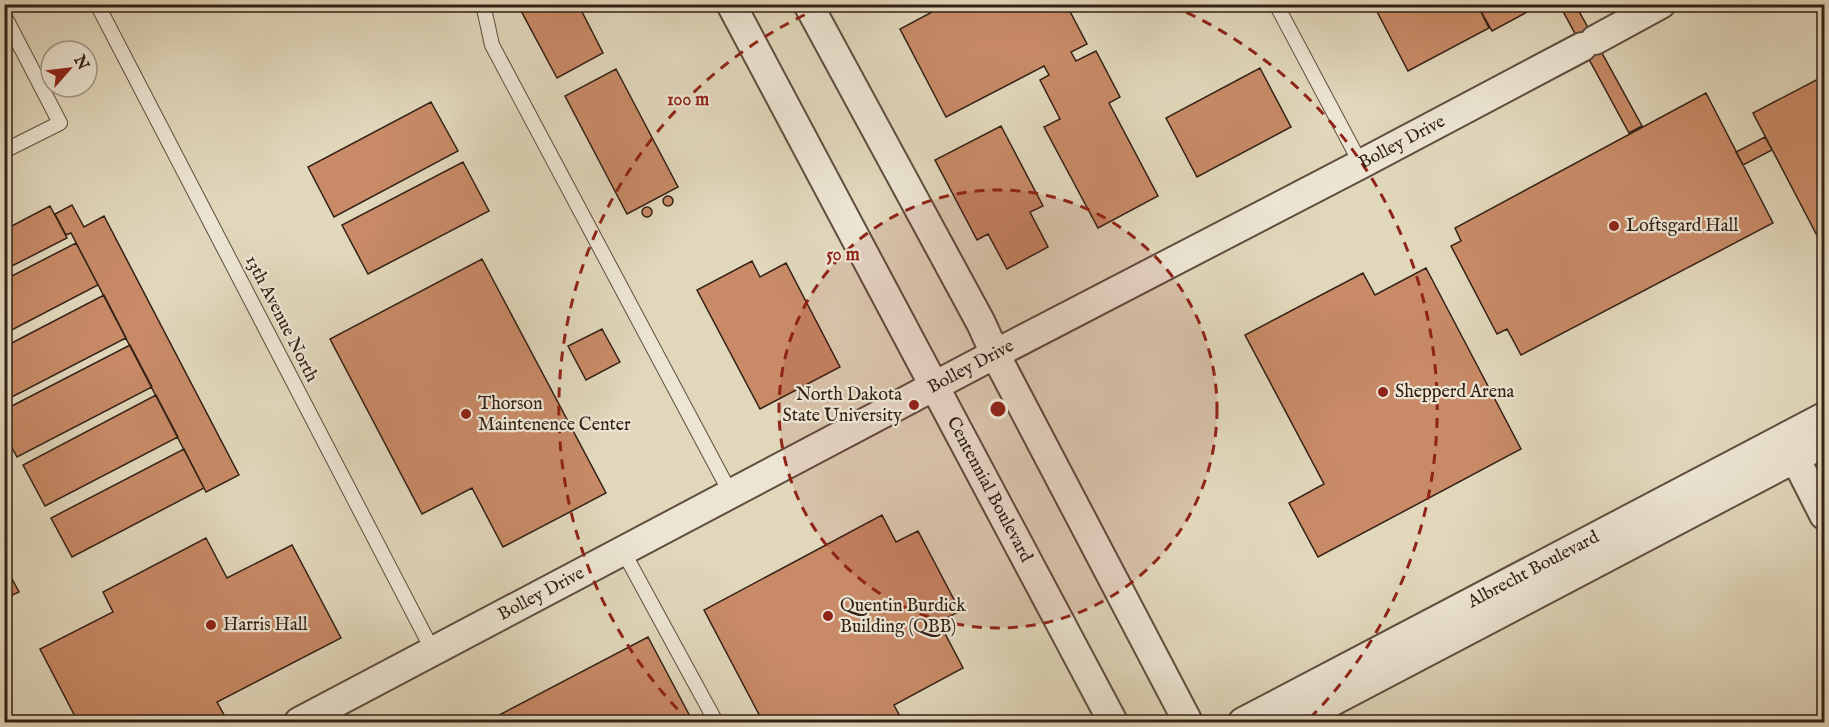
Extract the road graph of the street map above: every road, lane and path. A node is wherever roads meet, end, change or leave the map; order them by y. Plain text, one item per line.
1 (97, 4) edge
2 (483, 4) edge
3 (731, 4) edge
4 (808, 4) edge
5 (1276, 4) edge
6 (1661, 4) edge
7 (4, 15) edge
8 (4, 151) edge
9 (1361, 164) junction
10 (995, 354) junction
11 (935, 386) junction
12 (1824, 417) edge
13 (1824, 443) edge
14 (1790, 448) junction
15 (731, 494) junction
16 (1824, 515) edge
17 (623, 551) junction
18 (433, 651) junction
19 (299, 723) edge
20 (716, 723) edge
21 (1113, 723) edge
22 (1188, 723) edge
23 (1243, 723) edge
24 (1293, 723) edge

1 - 18 lane, 13th Avenue North
2 - 15 lane
3 - 11 street, Centennial Boulevard
4 - 10 street
5 - 9 lane
6 - 9 street, Bolley Drive
7 - 8 lane
9 - 10 street, Bolley Drive
10 - 11 street, Bolley Drive
10 - 22 street
11 - 15 street, Bolley Drive
11 - 21 street, Centennial Boulevard
12 - 14 street, Albrecht Boulevard
13 - 14 street, Albrecht Boulevard
14 - 16 street
14 - 23 street, Albrecht Boulevard
14 - 24 street, Albrecht Boulevard
15 - 17 street, Bolley Drive
17 - 18 street, Bolley Drive
17 - 20 lane
18 - 19 street, Bolley Drive

